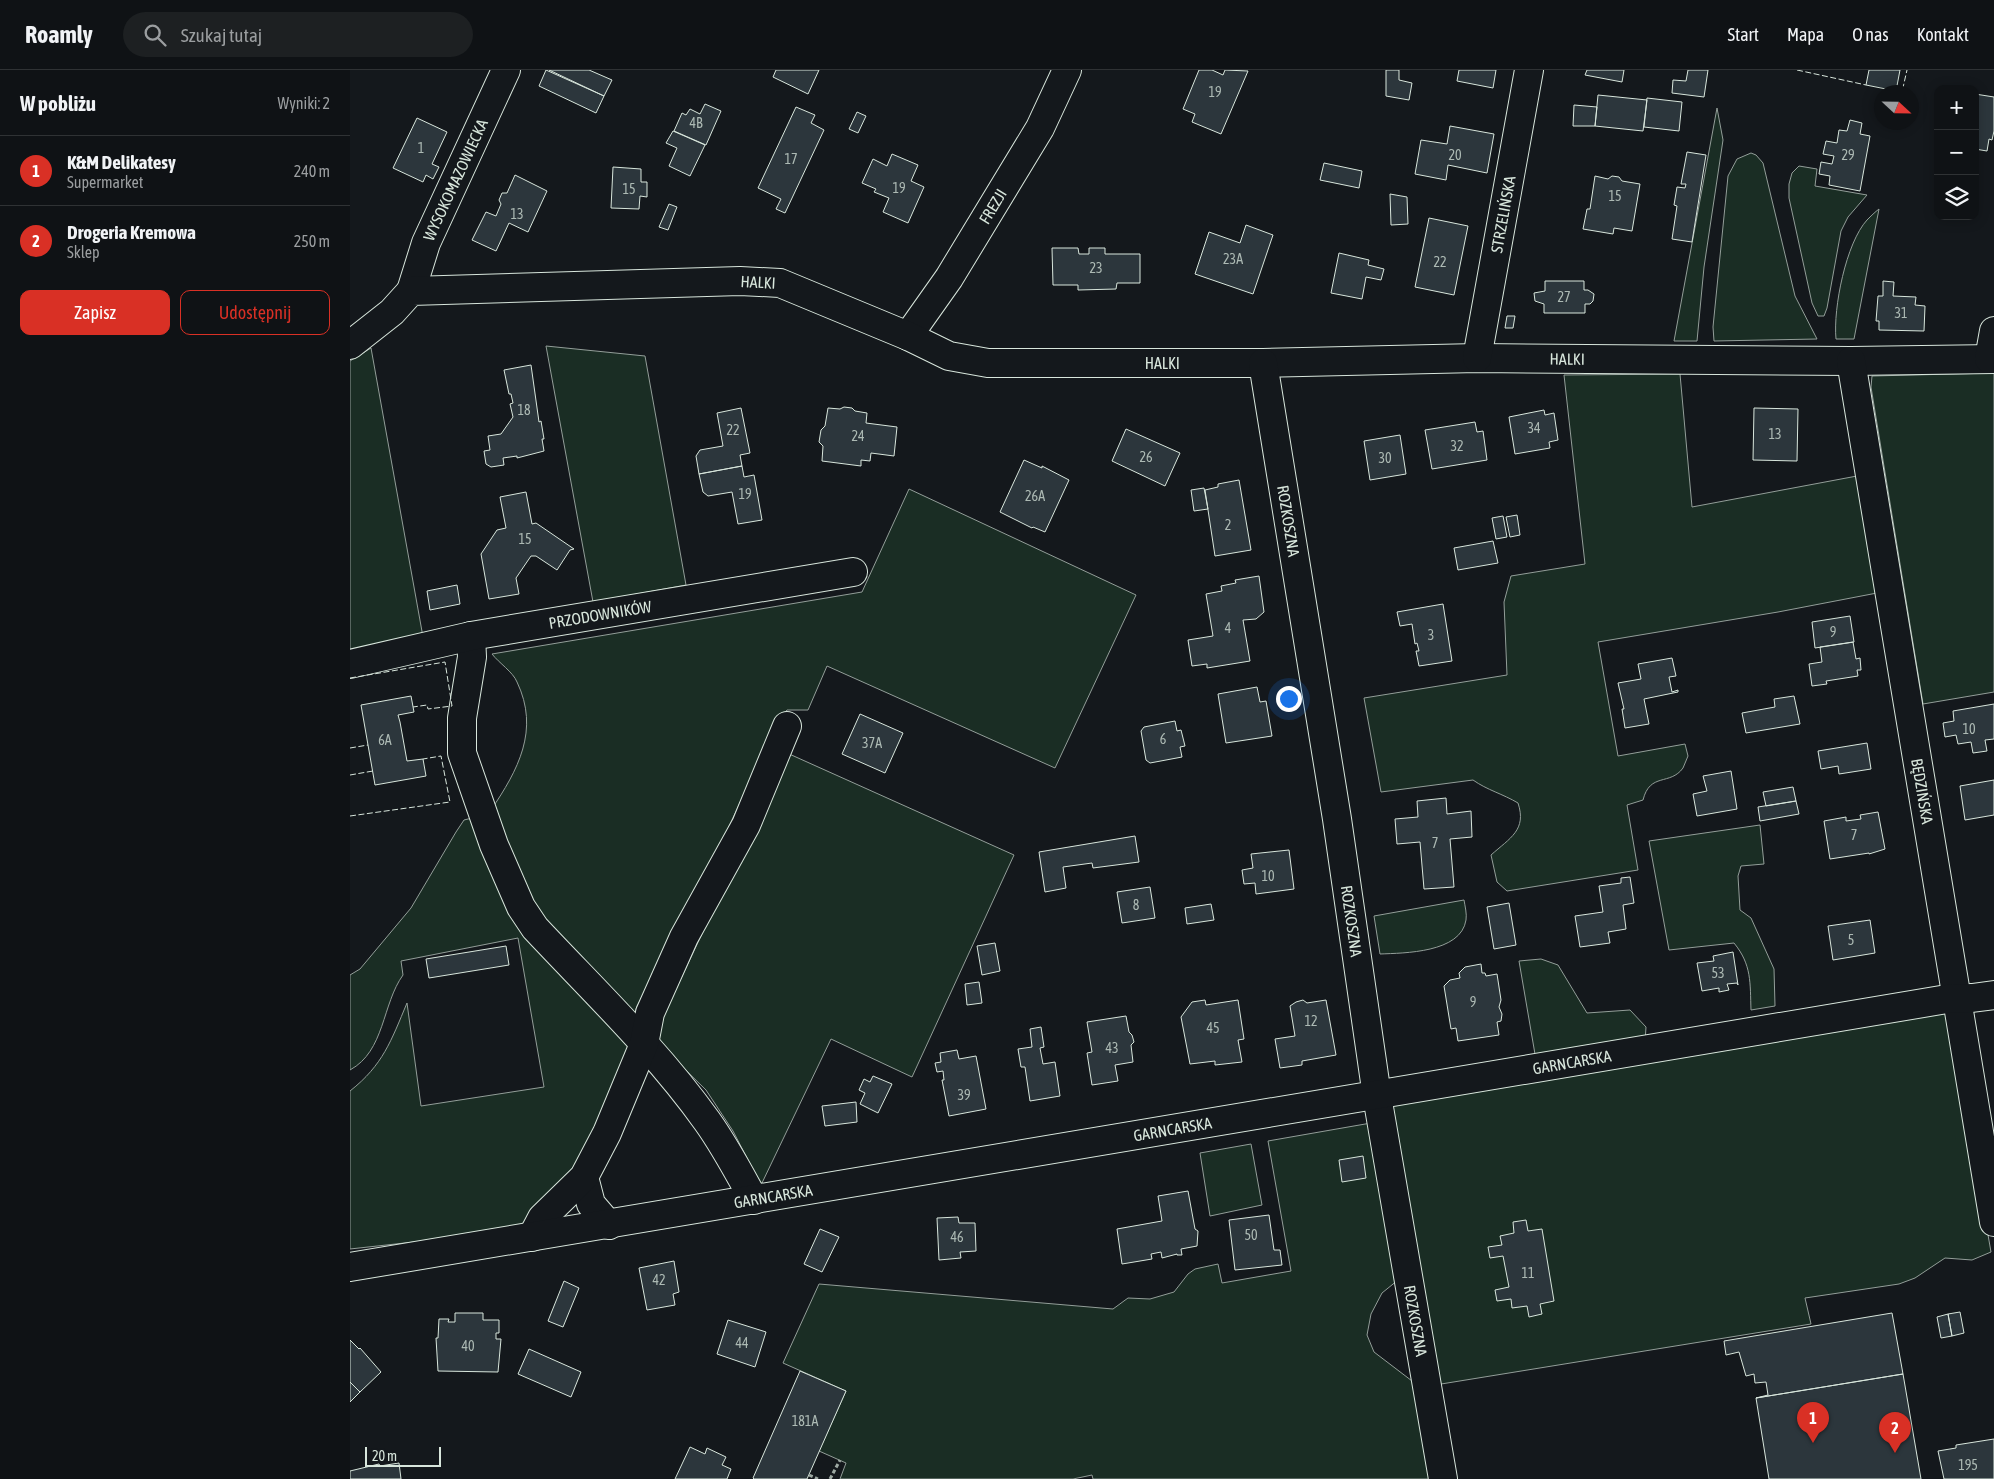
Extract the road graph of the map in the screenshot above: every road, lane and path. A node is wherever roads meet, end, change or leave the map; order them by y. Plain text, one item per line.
1 (506, 70) edge
2 (1066, 70) edge
3 (1529, 70) edge
4 (411, 291) junction
5 (1994, 331) edge
6 (908, 336) junction
7 (357, 340) edge
8 (1477, 358) junction
9 (1851, 360) junction
10 (1991, 360) edge
11 (1263, 363) junction
12 (853, 572) dead end
13 (472, 636) junction
14 (350, 664) edge
15 (787, 726) dead end
16 (1994, 995) edge
17 (1956, 999) junction
18 (644, 1044) junction
19 (1377, 1096) junction
20 (584, 1176) junction
21 (754, 1200) junction
22 (1994, 1222) edge
23 (609, 1225) junction
24 (532, 1237) junction
25 (350, 1267) edge
26 (840, 1460) dead end
27 (809, 1475) dead end
28 (818, 1479) edge
29 (830, 1479) edge
30 (1443, 1479) edge

1 - 4 street, WYSOKOMAZOWIECKA
2 - 6 street, FREZJI
3 - 8 street, STRZELIŃSKA
4 - 6 street, HALKI
4 - 7 street
5 - 10 street
6 - 11 street, HALKI
8 - 9 street, HALKI
8 - 11 street, HALKI
9 - 10 street, HALKI
9 - 17 street, BĘDZIŃSKA
11 - 19 street, ROZKOSZNA
12 - 13 street, PRZODOWNIKÓW
13 - 14 street, PRZODOWNIKÓW
13 - 18 street
15 - 18 street
16 - 17 street, GARNCARSKA
17 - 19 street, GARNCARSKA
17 - 22 street, BĘDZIŃSKA
18 - 20 street
18 - 21 street
19 - 21 street, GARNCARSKA
19 - 30 street, ROZKOSZNA
20 - 23 street
20 - 24 street
21 - 23 street, GARNCARSKA
23 - 24 street, GARNCARSKA
24 - 25 street, GARNCARSKA
26 - 29 path
27 - 28 path

